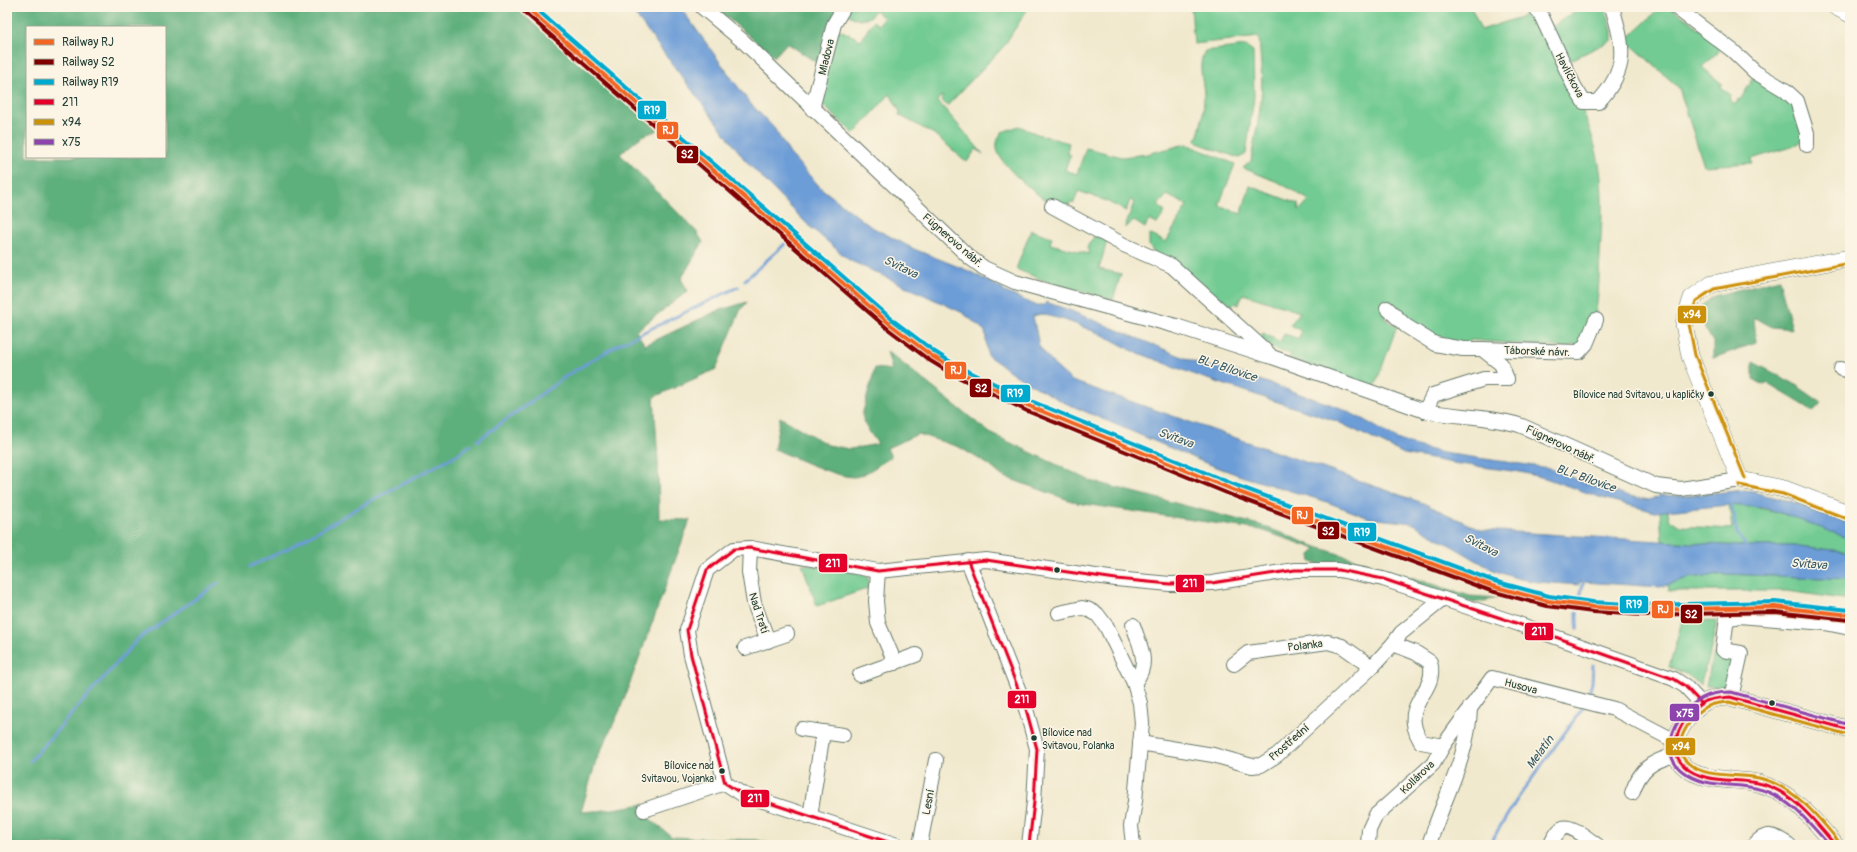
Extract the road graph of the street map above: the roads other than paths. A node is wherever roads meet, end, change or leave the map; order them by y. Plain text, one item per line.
1 (702, 7) edge
2 (844, 7) edge
3 (1535, 7) edge
4 (1612, 7) edge
5 (1675, 7) edge
6 (1836, 7) edge
7 (1850, 14) edge
8 (812, 109) junction
9 (1807, 145) dead end
10 (1052, 206) dead end
11 (1850, 258) edge
12 (1387, 308) dead end
13 (1596, 320) dead end
14 (1482, 349) junction
15 (1272, 357) junction
16 (1425, 411) junction
17 (1740, 480) junction
18 (1850, 514) edge
19 (750, 548) junction
20 (968, 561) junction
21 (878, 571) junction
22 (1443, 599) junction
23 (1059, 613) dead end
24 (1133, 625) dead end
25 (1850, 628) edge
26 (787, 634) dead end
27 (768, 641) junction
28 (1393, 644) junction
29 (745, 648) dead end
30 (916, 655) dead end
31 (895, 662) junction
32 (1234, 664) dead end
33 (1372, 667) junction
34 (860, 675) dead end
35 (1134, 683) junction
36 (1730, 697) junction
37 (1701, 703) junction
38 (1470, 707) junction
39 (802, 729) dead end
40 (1850, 730) edge
41 (823, 732) junction
42 (843, 734) dead end
43 (1140, 743) junction
44 (1443, 746) junction
45 (1675, 748) junction
46 (936, 760) dead end
47 (725, 783) junction
48 (1632, 793) dead end
49 (644, 810) dead end
50 (810, 817) junction
51 (898, 845) edge
52 (920, 845) edge
53 (1029, 845) edge
54 (1133, 845) edge
55 (1368, 845) edge
56 (1429, 845) edge
57 (1550, 845) edge
58 (1597, 845) edge
59 (1754, 845) edge
60 (1789, 845) edge
61 (1835, 845) edge

1 - 8 street, Fügnerovo nábř.
2 - 8 street, Mladova
3 - 4 street, Havlíčkova
5 - 9 street
6 - 7 main road
8 - 15 street, Fügnerovo nábř.
10 - 15 street, Fügnerovo nábř.
11 - 17 main road
12 - 14 street, Táborské návr.
13 - 14 street, Táborské návr.
14 - 16 street, Táborské návr.
15 - 16 street, Fügnerovo nábř.
16 - 17 street, Fügnerovo nábř.
17 - 18 main road, Fügnerovo nábř.
19 - 21 street
19 - 27 street, Nad Tratí
19 - 47 street
20 - 21 street
20 - 22 street
20 - 53 street
21 - 31 street
22 - 28 street
22 - 37 street
23 - 35 street
24 - 35 street
25 - 36 street
26 - 27 street, Nad Tratí
27 - 29 street, Nad Tratí
28 - 33 street
28 - 44 street
30 - 31 street
31 - 34 street
32 - 33 street, Polanka
33 - 43 street, Prostřední
35 - 43 street
36 - 37 main road
36 - 40 main road
37 - 45 main road
38 - 44 street, Kollárova
38 - 45 street, Husova
38 - 56 street
39 - 41 street
41 - 42 street
41 - 50 street
43 - 54 street
44 - 55 street, Kollárova
45 - 48 street
45 - 61 main road
46 - 52 street, Lesní
47 - 49 street
47 - 50 street
50 - 51 street
57 - 58 street
59 - 60 street

